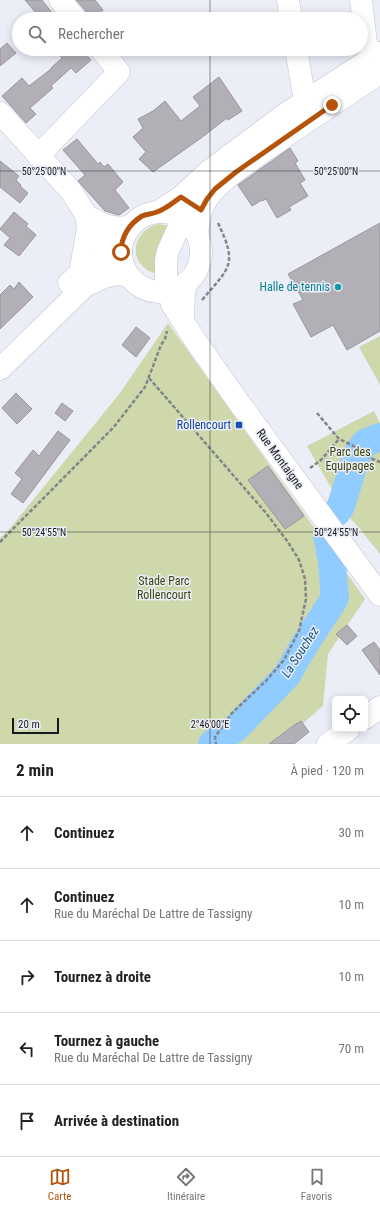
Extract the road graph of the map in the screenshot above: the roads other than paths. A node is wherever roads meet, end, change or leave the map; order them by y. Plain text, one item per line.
1 (60, 0) edge
2 (288, 0) edge
3 (361, 0) edge
4 (70, 12) edge
5 (290, 12) edge
6 (362, 12) edge
7 (368, 46) edge
8 (106, 56) edge
9 (297, 56) edge
10 (378, 61) edge
11 (305, 101) junction
12 (0, 113) edge
13 (38, 156) junction
14 (158, 212) junction
15 (194, 220) junction
16 (87, 222) junction
17 (130, 227) junction
18 (121, 250) junction
19 (80, 273) junction
20 (128, 276) junction
21 (177, 288) junction
22 (0, 350) edge
23 (0, 369) edge
24 (380, 595) edge
25 (380, 707) edge
26 (368, 716) edge
27 (345, 732) edge
28 (328, 744) edge

1 - 4 main road
2 - 5 main road
3 - 6 main road
7 - 10 main road
8 - 13 main road
9 - 11 main road
10 - 11 main road
10 - 15 main road
11 - 14 main road
12 - 13 main road
13 - 16 main road
14 - 15 main road
14 - 17 main road
15 - 21 main road
15 - 21 main road
16 - 17 main road
16 - 18 main road
16 - 19 main road
17 - 18 main road
18 - 19 main road
18 - 20 main road
19 - 22 main road
20 - 21 main road
20 - 23 main road
21 - 24 main road, Rue Montaigne
25 - 26 main road
27 - 28 main road

